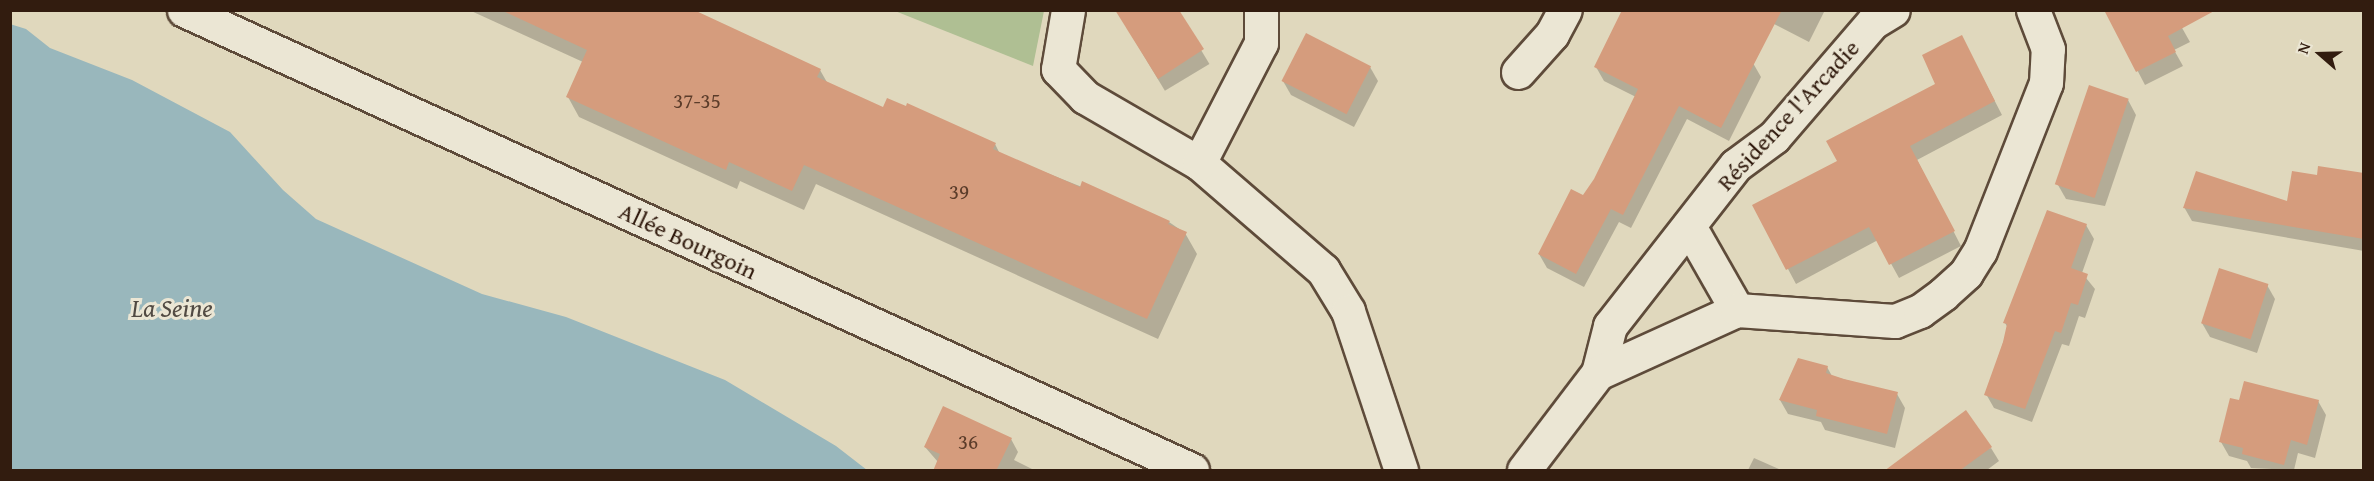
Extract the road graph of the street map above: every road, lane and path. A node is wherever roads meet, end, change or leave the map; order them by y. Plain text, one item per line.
1 (184, 10) edge
2 (1068, 10) edge
3 (1261, 10) edge
4 (1565, 10) edge
5 (1893, 10) edge
6 (2033, 10) edge
7 (1518, 72) dead end
8 (1199, 163) junction
9 (1689, 226) junction
10 (1737, 310) junction
11 (1598, 373) junction
12 (1192, 471) edge
13 (1401, 471) edge
14 (1524, 471) edge

1 - 12 street, Allée Bourgoin
2 - 8 street
3 - 8 street
4 - 7 street
5 - 9 street, Résidence l'Arcadie
6 - 10 street, Résidence l'Arcadie
8 - 13 street
9 - 10 street
9 - 11 street, Résidence l'Arcadie
10 - 11 street, Résidence l'Arcadie
11 - 14 street, Résidence l'Arcadie

